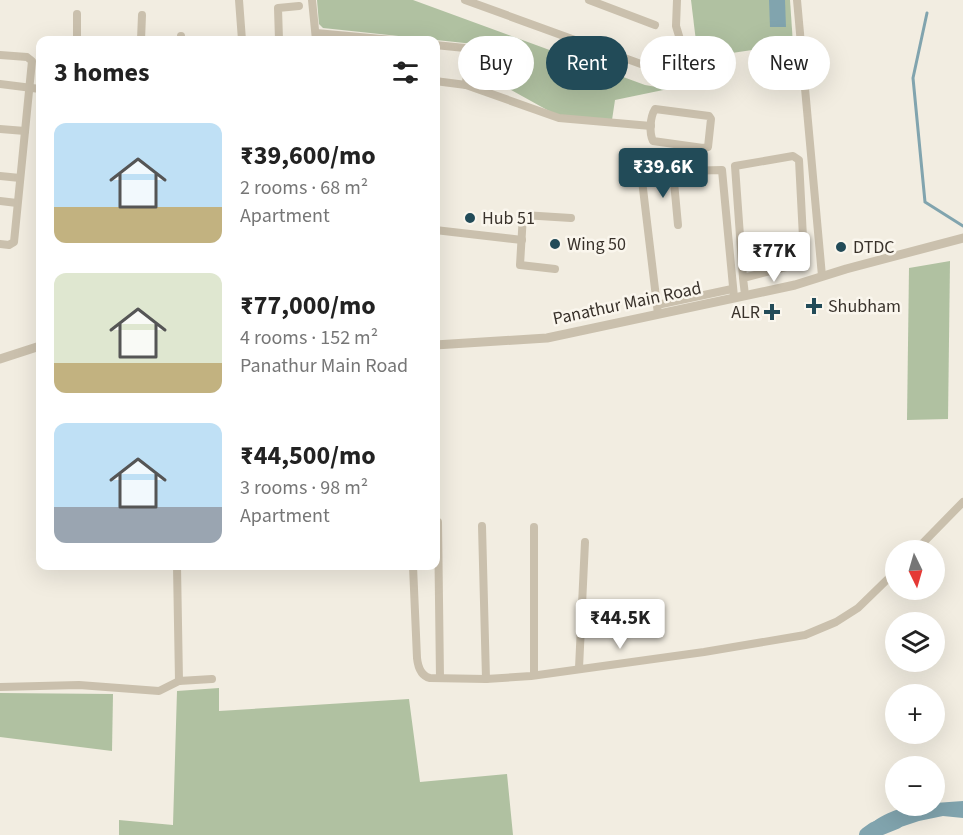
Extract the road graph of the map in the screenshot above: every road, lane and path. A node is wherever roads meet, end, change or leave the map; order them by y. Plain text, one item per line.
1 (239, 0) edge
2 (312, 0) edge
3 (465, 0) edge
4 (589, 0) edge
5 (677, 0) edge
6 (797, 0) edge
7 (299, 6) dead end
8 (77, 14) dead end
9 (142, 15) dead end
10 (655, 24) dead end
11 (77, 36) edge
12 (141, 36) edge
13 (242, 36) edge
14 (279, 36) edge
15 (316, 36) edge
16 (440, 46) edge
17 (458, 47) edge
18 (0, 55) edge
19 (440, 82) edge
20 (0, 84) edge
21 (458, 85) edge
22 (29, 88) junction
23 (36, 89) edge
24 (478, 90) edge
25 (651, 126) junction
26 (0, 129) edge
27 (25, 131) junction
28 (673, 171) junction
29 (0, 176) edge
30 (20, 178) junction
31 (0, 201) edge
32 (17, 202) junction
33 (572, 218) dead end
34 (678, 225) dead end
35 (440, 231) edge
36 (963, 238) edge
37 (522, 240) junction
38 (0, 244) edge
39 (555, 269) dead end
40 (822, 276) junction
41 (743, 278) junction
42 (733, 293) junction
43 (745, 295) junction
44 (658, 310) junction
45 (440, 345) edge
46 (36, 347) edge
47 (0, 359) edge
48 (963, 502) edge
49 (482, 526) dead end
50 (534, 527) dead end
51 (926, 540) edge
52 (585, 542) dead end
53 (177, 570) edge
54 (413, 570) edge
55 (439, 570) edge
56 (885, 582) edge
57 (579, 668) junction
58 (534, 675) junction
59 (441, 678) junction
60 (486, 679) junction
61 (212, 680) dead end
62 (179, 681) junction
63 (0, 687) edge

1 - 13 street
2 - 15 street
3 - 5 street
4 - 10 street
6 - 40 street
7 - 14 street
8 - 11 street
9 - 12 street
16 - 17 street
18 - 22 street
19 - 21 street
20 - 22 street
22 - 23 street
22 - 27 street
24 - 25 street
25 - 25 street
26 - 27 street
27 - 30 street
28 - 34 street
28 - 42 street
28 - 44 street
29 - 30 street
30 - 32 street
31 - 32 street
32 - 38 street
33 - 37 street
35 - 37 street
36 - 40 street, Panathur Main Road
37 - 39 street
40 - 43 street, Panathur Main Road
41 - 41 street
41 - 43 street
42 - 43 street, Panathur Main Road
42 - 44 street, Panathur Main Road
44 - 45 street, Panathur Main Road
46 - 47 street
48 - 51 street
49 - 60 street
50 - 58 street
52 - 57 street
53 - 62 street
54 - 59 street
55 - 59 street
56 - 57 street
57 - 58 street
58 - 60 street
59 - 60 street
61 - 62 street
62 - 63 street

